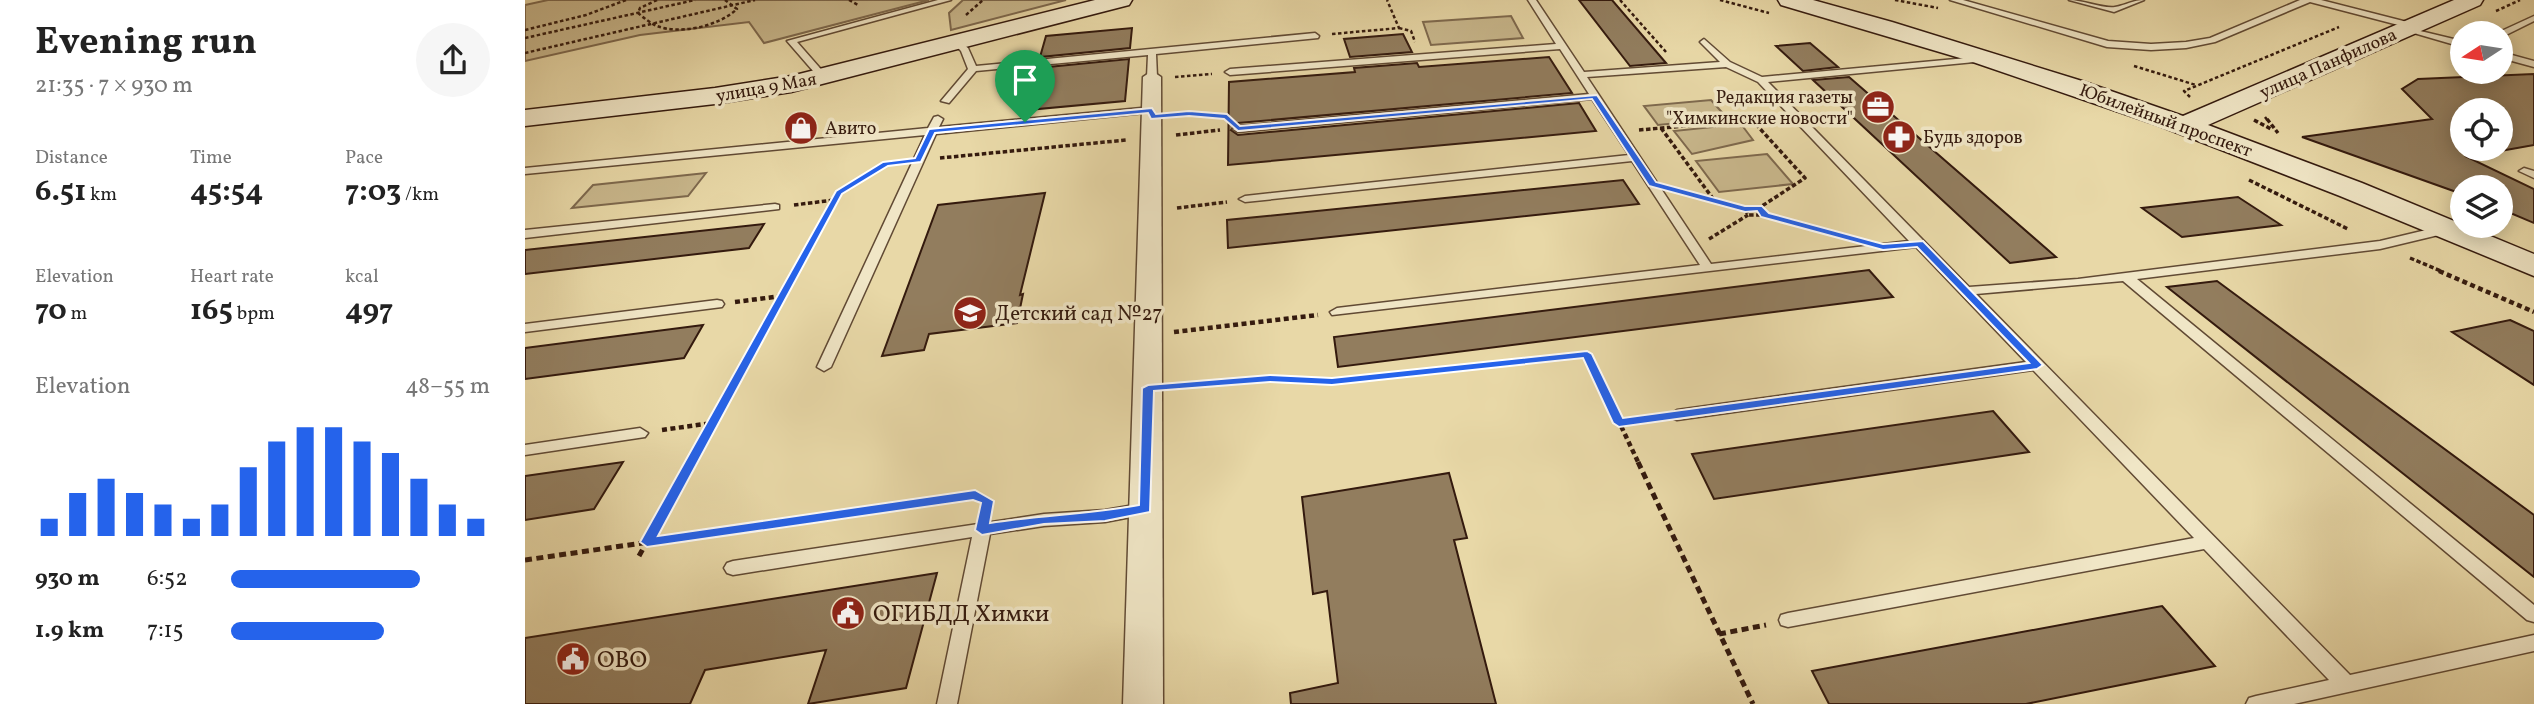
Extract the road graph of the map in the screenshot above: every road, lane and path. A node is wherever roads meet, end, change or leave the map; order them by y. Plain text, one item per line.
1 (626, 0) edge
2 (657, 0) edge
3 (695, 0) edge
4 (725, 0) edge
5 (755, 0) edge
6 (947, 0) edge
7 (1091, 0) edge
8 (1121, 0) edge
9 (1387, 0) edge
10 (1531, 0) edge
11 (1620, 0) edge
12 (1720, 0) edge
13 (1839, 0) edge
14 (1954, 0) edge
15 (2073, 0) edge
16 (2140, 0) edge
17 (2310, 0) edge
18 (2520, 0) edge
19 (734, 5) junction
20 (1785, 8) edge
21 (2479, 8) edge
22 (638, 13) junction
23 (2369, 14) junction
24 (2534, 18) edge
25 (653, 24) junction
26 (2408, 28) junction
27 (2513, 28) edge
28 (525, 30) edge
29 (1001, 30) junction
30 (1315, 36) joint
31 (525, 38) edge
32 (2450, 40) edge
33 (1704, 42) dead end
34 (957, 43) junction
35 (1561, 46) junction
36 (525, 52) edge
37 (1986, 57) junction
38 (2513, 58) edge
39 (1727, 64) junction
40 (2534, 64) edge
41 (1678, 66) junction
42 (973, 69) junction
43 (1152, 69) junction
44 (1230, 72) joint
45 (1580, 75) junction
46 (823, 77) junction
47 (1761, 80) junction
48 (1594, 96) junction
49 (946, 101) dead end
50 (2193, 112) junction
51 (2276, 112) dead end
52 (525, 118) edge
53 (938, 119) dead end
54 (1151, 121) junction
55 (1660, 128) junction
56 (1238, 129) junction
57 (932, 131) junction
58 (1617, 131) junction
59 (2284, 139) dead end
60 (1635, 158) junction
61 (918, 160) junction
62 (2534, 170) edge
63 (525, 171) edge
64 (2534, 176) edge
65 (2247, 179) dead end
66 (1652, 184) junction
67 (1245, 199) joint
68 (835, 200) junction
69 (1714, 200) junction
70 (775, 207) joint
71 (1759, 208) junction
72 (1745, 209) junction
73 (1150, 211) junction
74 (1748, 215) junction
75 (1764, 215) junction
76 (2450, 221) edge
77 (2450, 224) edge
78 (525, 233) edge
79 (2483, 238) edge
80 (2511, 238) edge
81 (1919, 243) junction
82 (2380, 245) junction
83 (1883, 247) junction
84 (1694, 248) junction
85 (2534, 248) edge
86 (2534, 266) edge
87 (1707, 267) junction
88 (2125, 276) junction
89 (1965, 290) junction
90 (782, 296) junction
91 (717, 304) joint
92 (1336, 312) joint
93 (2534, 312) edge
94 (525, 328) edge
95 (1148, 336) junction
96 (2037, 365) junction
97 (824, 367) dead end
98 (1148, 388) junction
99 (1677, 415) joint
100 (1619, 423) junction
101 (712, 424) junction
102 (640, 433) joint
103 (525, 450) edge
104 (1146, 509) junction
105 (982, 530) junction
106 (647, 542) junction
107 (2209, 542) junction
108 (639, 556) dead end
109 (525, 560) edge
110 (733, 569) dead end
111 (2534, 615) edge
112 (1788, 620) joint
113 (1719, 634) junction
114 (2534, 643) edge
115 (2346, 684) junction
116 (947, 704) edge
117 (1143, 704) edge
118 (1753, 704) edge
119 (2256, 704) edge

1 - 28 path
2 - 22 path
3 - 22 path
4 - 19 path
5 - 19 path
6 - 46 lane
7 - 29 main road, улица 9 Мая
8 - 29 main road, улица 9 Мая
9 - 30 path
10 - 35 lane
11 - 41 path
12 - 20 path
13 - 50 main road, Юбилейный проспект
14 - 17 lane
15 - 16 lane
17 - 23 lane
18 - 21 path
19 - 25 path
19 - 25 path
20 - 37 main road, Юбилейный проспект
21 - 26 main road, улица Панфилова
22 - 25 path
22 - 31 path
23 - 26 lane
23 - 50 path
24 - 27 lane
25 - 36 path
26 - 32 lane
26 - 50 main road, улица Панфилова
29 - 34 main road, улица 9 Мая
30 - 43 lane
33 - 39 lane
34 - 42 lane
34 - 46 main road, улица 9 Мая
35 - 44 lane
35 - 45 lane
37 - 47 lane
37 - 50 main road, Юбилейный проспект
38 - 40 lane
39 - 41 lane
39 - 47 lane
41 - 45 lane
42 - 43 lane
42 - 49 lane
43 - 44 path
43 - 54 street
45 - 48 lane
46 - 52 main road, улица 9 Мая
47 - 81 lane
48 - 56 lane
48 - 58 lane
50 - 76 main road, Юбилейный проспект
51 - 59 path
53 - 57 lane
54 - 56 path
54 - 56 path
54 - 57 lane
54 - 61 path
54 - 73 street
55 - 58 path
55 - 69 path
55 - 71 path
57 - 61 lane
57 - 63 lane
58 - 60 lane
60 - 66 lane
60 - 67 lane
61 - 68 path
61 - 97 lane
62 - 64 lane
65 - 82 path
66 - 69 path
66 - 84 lane
67 - 73 path
68 - 70 path
68 - 90 path
69 - 72 path
70 - 78 lane
71 - 72 path
71 - 75 path
72 - 74 path
73 - 95 street
74 - 75 path
74 - 84 path
75 - 83 path
77 - 82 lane
79 - 86 main road, Юбилейный проспект
80 - 85 main road
81 - 83 lane
81 - 89 lane
82 - 88 lane
82 - 93 path
83 - 87 lane
84 - 87 lane
87 - 92 lane
88 - 89 lane
88 - 111 lane
89 - 96 lane
90 - 91 path
90 - 101 path
91 - 94 lane
92 - 95 path
95 - 98 street
96 - 99 lane
96 - 107 lane
98 - 100 path
98 - 104 street
99 - 100 path
100 - 113 path
101 - 102 path
101 - 106 path
102 - 103 lane
104 - 105 lane
104 - 117 street
105 - 106 path
105 - 110 lane
105 - 116 lane
106 - 108 path
106 - 109 path
107 - 112 lane
107 - 115 lane
112 - 113 path
113 - 118 path
114 - 115 lane
115 - 119 lane

